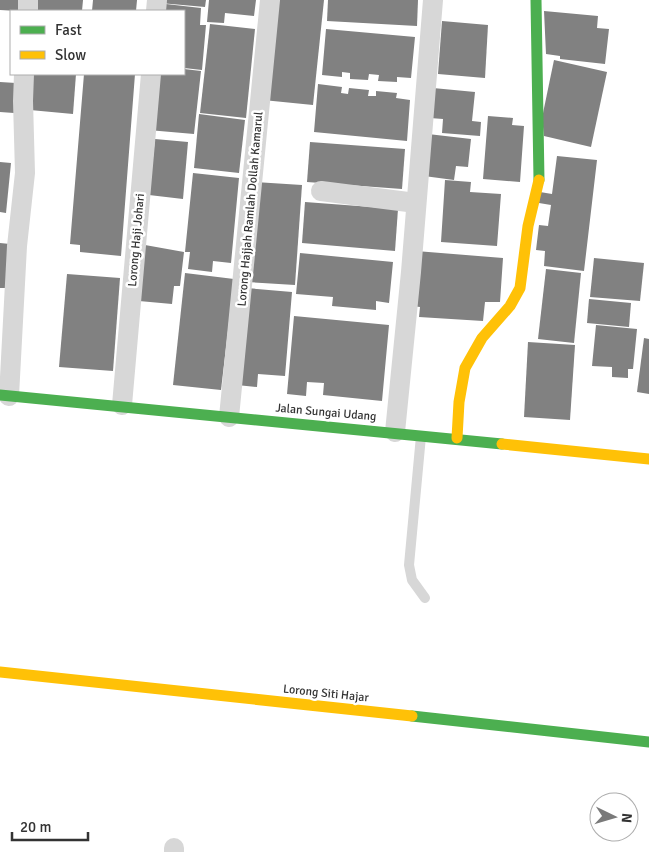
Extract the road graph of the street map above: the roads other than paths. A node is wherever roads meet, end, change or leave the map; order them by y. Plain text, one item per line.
1 (270, 0) edge
2 (433, 0) edge
3 (536, 0) edge
4 (24, 75) edge
5 (151, 75) edge
6 (321, 191) dead end
7 (416, 203) junction
8 (4, 396) edge
9 (122, 406) junction
10 (230, 418) junction
11 (394, 432) junction
12 (422, 435) junction
13 (457, 438) junction
14 (649, 459) edge
15 (425, 598) dead end
16 (0, 672) edge
17 (649, 742) edge

1 - 10 street, Lorong Hajjah Ramlah Dollah Kamarul
2 - 7 street
3 - 13 street
4 - 8 street
5 - 9 street, Lorong Haji Johari
6 - 7 street
7 - 11 street
8 - 9 street, Jalan Sungai Udang
9 - 10 street, Jalan Sungai Udang
10 - 11 street, Jalan Sungai Udang
11 - 12 street, Jalan Sungai Udang
12 - 13 street, Jalan Sungai Udang
12 - 15 lane
13 - 14 street, Jalan Sungai Udang
16 - 17 street, Lorong Siti Hajar

